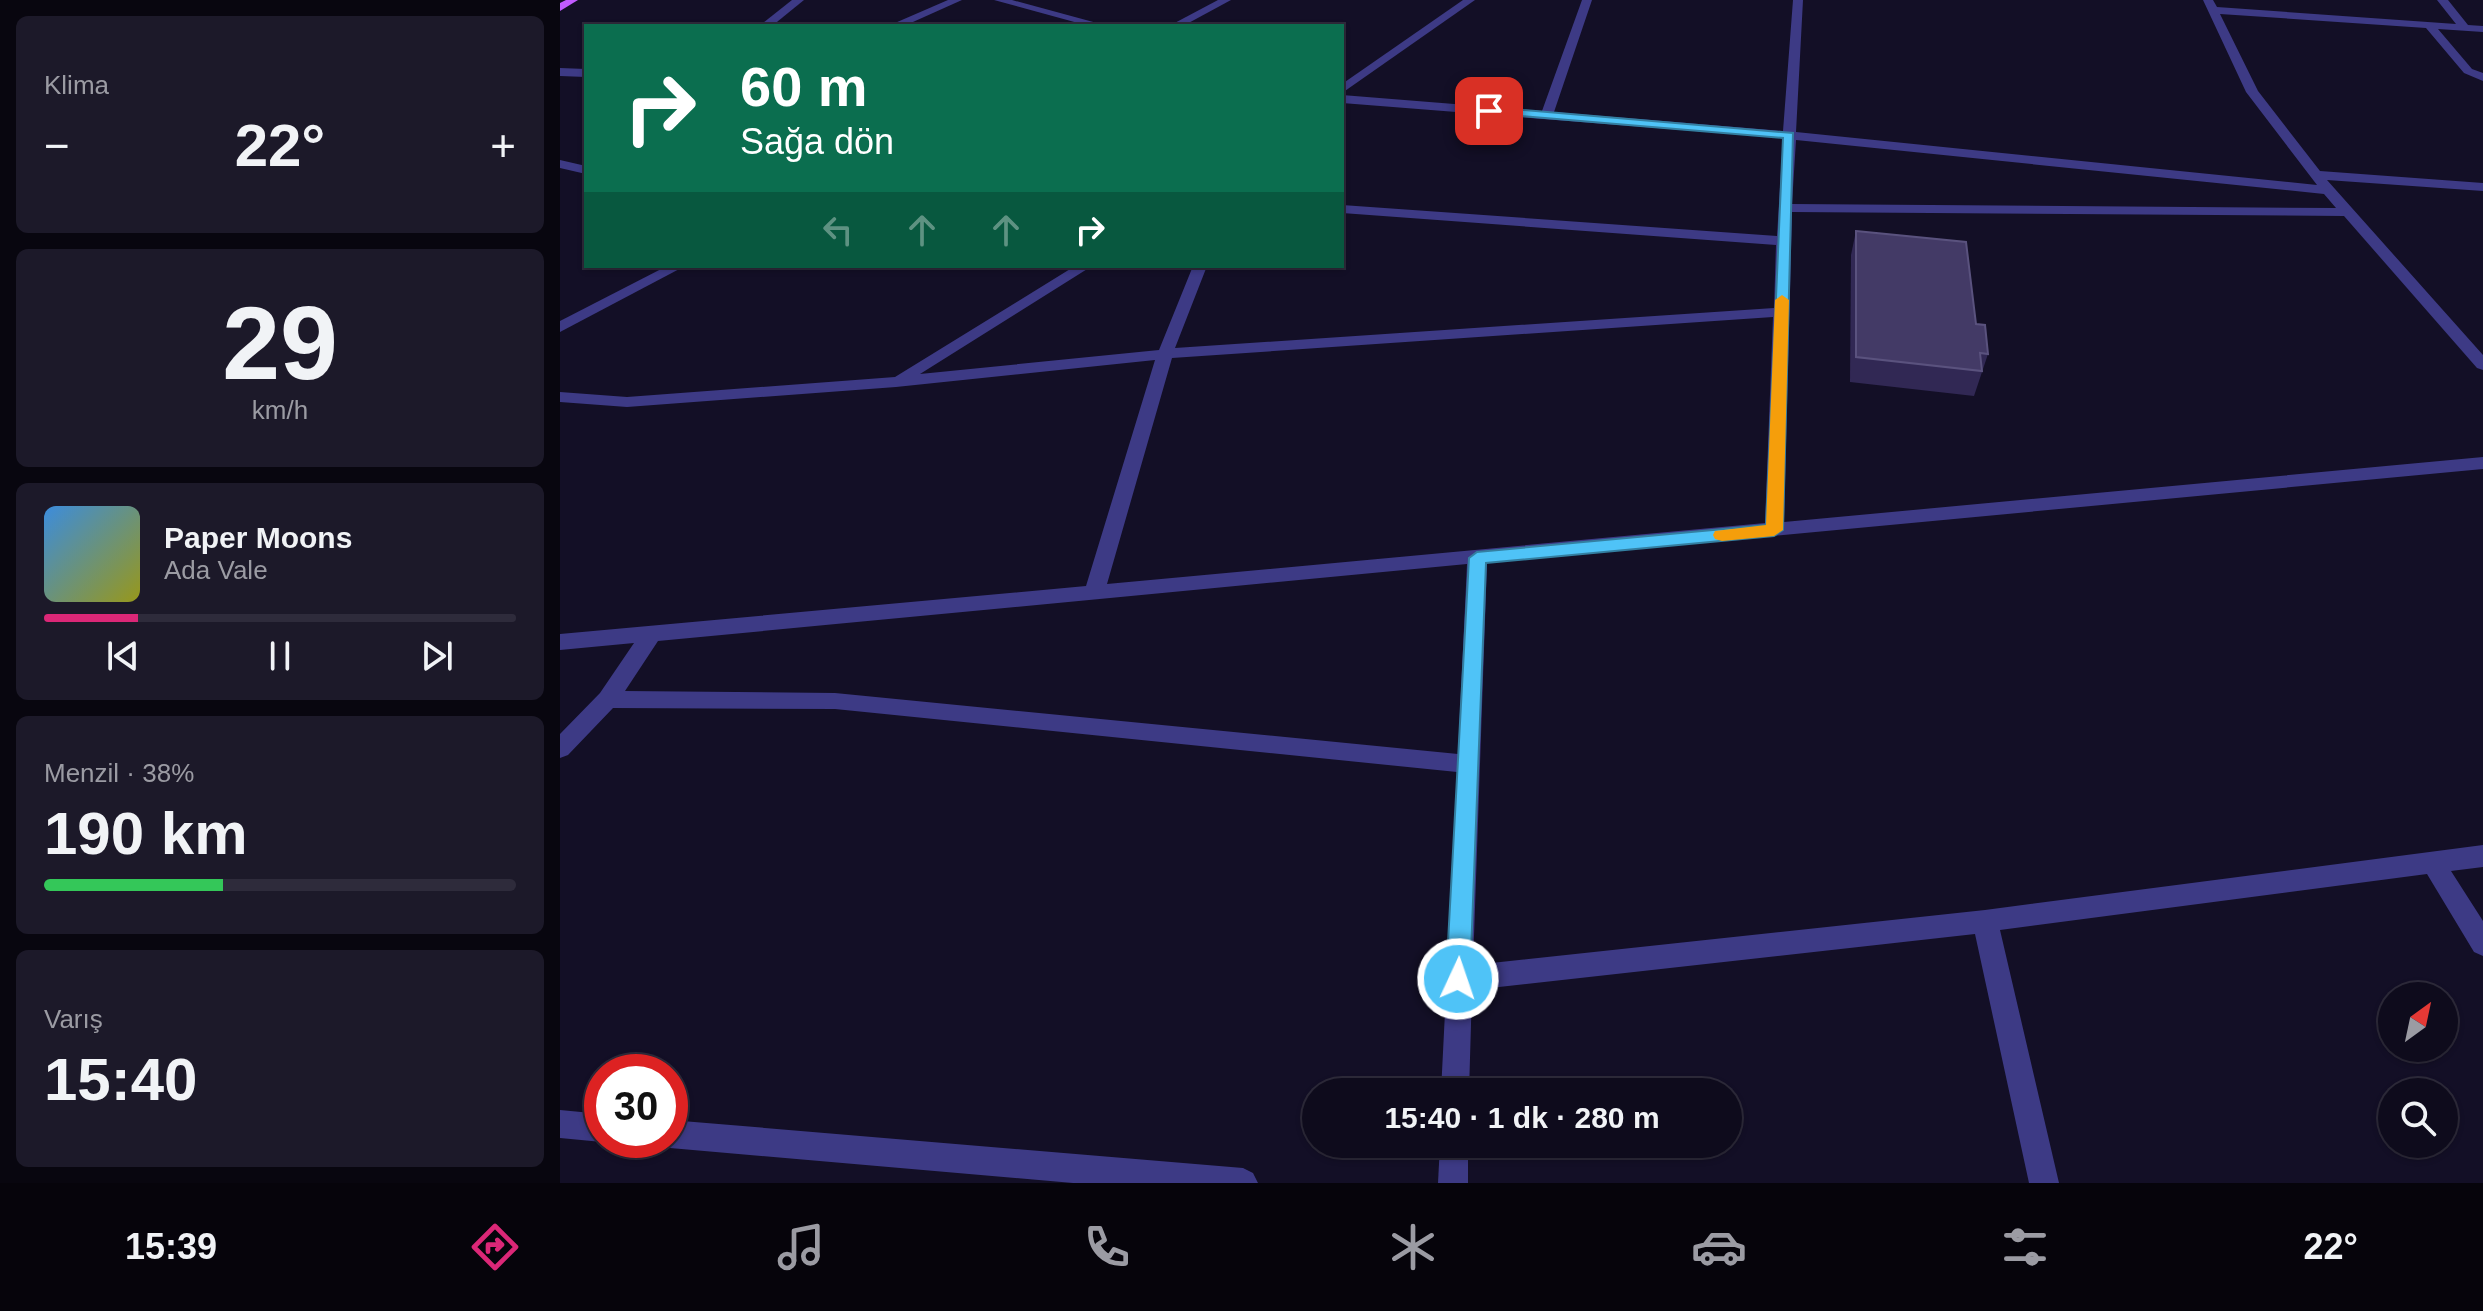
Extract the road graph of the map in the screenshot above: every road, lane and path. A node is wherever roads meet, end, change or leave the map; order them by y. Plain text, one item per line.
1 (573, 0) edge
2 (799, 0) edge
3 (957, 0) edge
4 (999, 0) edge
5 (1226, 0) edge
6 (1470, 0) edge
7 (1587, 0) edge
8 (1798, 0) edge
9 (2442, 0) edge
10 (2210, 5) edge
11 (560, 8) edge
12 (768, 24) edge
13 (899, 24) edge
14 (1094, 24) edge
15 (1179, 24) edge
16 (2429, 25) junction
17 (2465, 28) junction
18 (2483, 29) edge
19 (560, 72) edge
20 (584, 73) edge
21 (2483, 77) edge
22 (1344, 88) edge
23 (1344, 99) edge
24 (1547, 116) junction
25 (1789, 135) junction
26 (584, 155) edge
27 (561, 164) edge
28 (584, 170) edge
29 (2316, 175) junction
30 (2483, 187) edge
31 (2328, 190) junction
32 (1785, 208) junction
33 (1344, 209) edge
34 (2348, 212) junction
35 (1784, 241) junction
36 (674, 268) edge
37 (1082, 268) edge
38 (1199, 268) edge
39 (1782, 312) junction
40 (560, 327) edge
41 (1165, 354) junction
42 (2483, 365) edge
43 (896, 382) junction
44 (560, 397) edge
45 (2483, 463) edge
46 (1774, 530) junction
47 (1477, 558) junction
48 (1094, 594) junction
49 (650, 636) junction
50 (560, 642) edge
51 (608, 699) junction
52 (560, 749) edge
53 (1468, 764) junction
54 (2483, 856) edge
55 (2433, 863) junction
56 (1985, 921) junction
57 (2483, 944) edge
58 (1458, 979) junction
59 (1455, 1078) edge
60 (560, 1124) edge
61 (584, 1126) edge
62 (688, 1136) edge
63 (1454, 1158) edge
64 (1243, 1183) edge
65 (1453, 1183) edge
66 (2044, 1183) edge

1 - 11 main road
2 - 12 street
3 - 13 street
4 - 14 street
5 - 15 street
6 - 22 street
7 - 24 street
8 - 25 street
9 - 17 street
10 - 16 street
10 - 29 street
16 - 17 street
16 - 21 street
17 - 18 street
19 - 20 street
23 - 24 street
24 - 25 street
25 - 31 street
25 - 32 street
26 - 27 street
27 - 28 street
29 - 30 street
29 - 31 street
31 - 34 street
32 - 34 street
32 - 35 street
33 - 35 street
34 - 42 street
35 - 39 street
36 - 40 street
37 - 43 street
38 - 41 street
39 - 41 street
39 - 46 street
41 - 43 street
41 - 48 street
43 - 44 street
45 - 46 street
46 - 47 street
47 - 48 street
47 - 53 street
48 - 49 street
49 - 50 street
49 - 51 street
51 - 52 street
51 - 53 street
53 - 58 street
54 - 55 street
55 - 56 street
55 - 57 street
56 - 58 street
56 - 66 street
58 - 59 street
60 - 61 street
62 - 64 street
63 - 65 street

